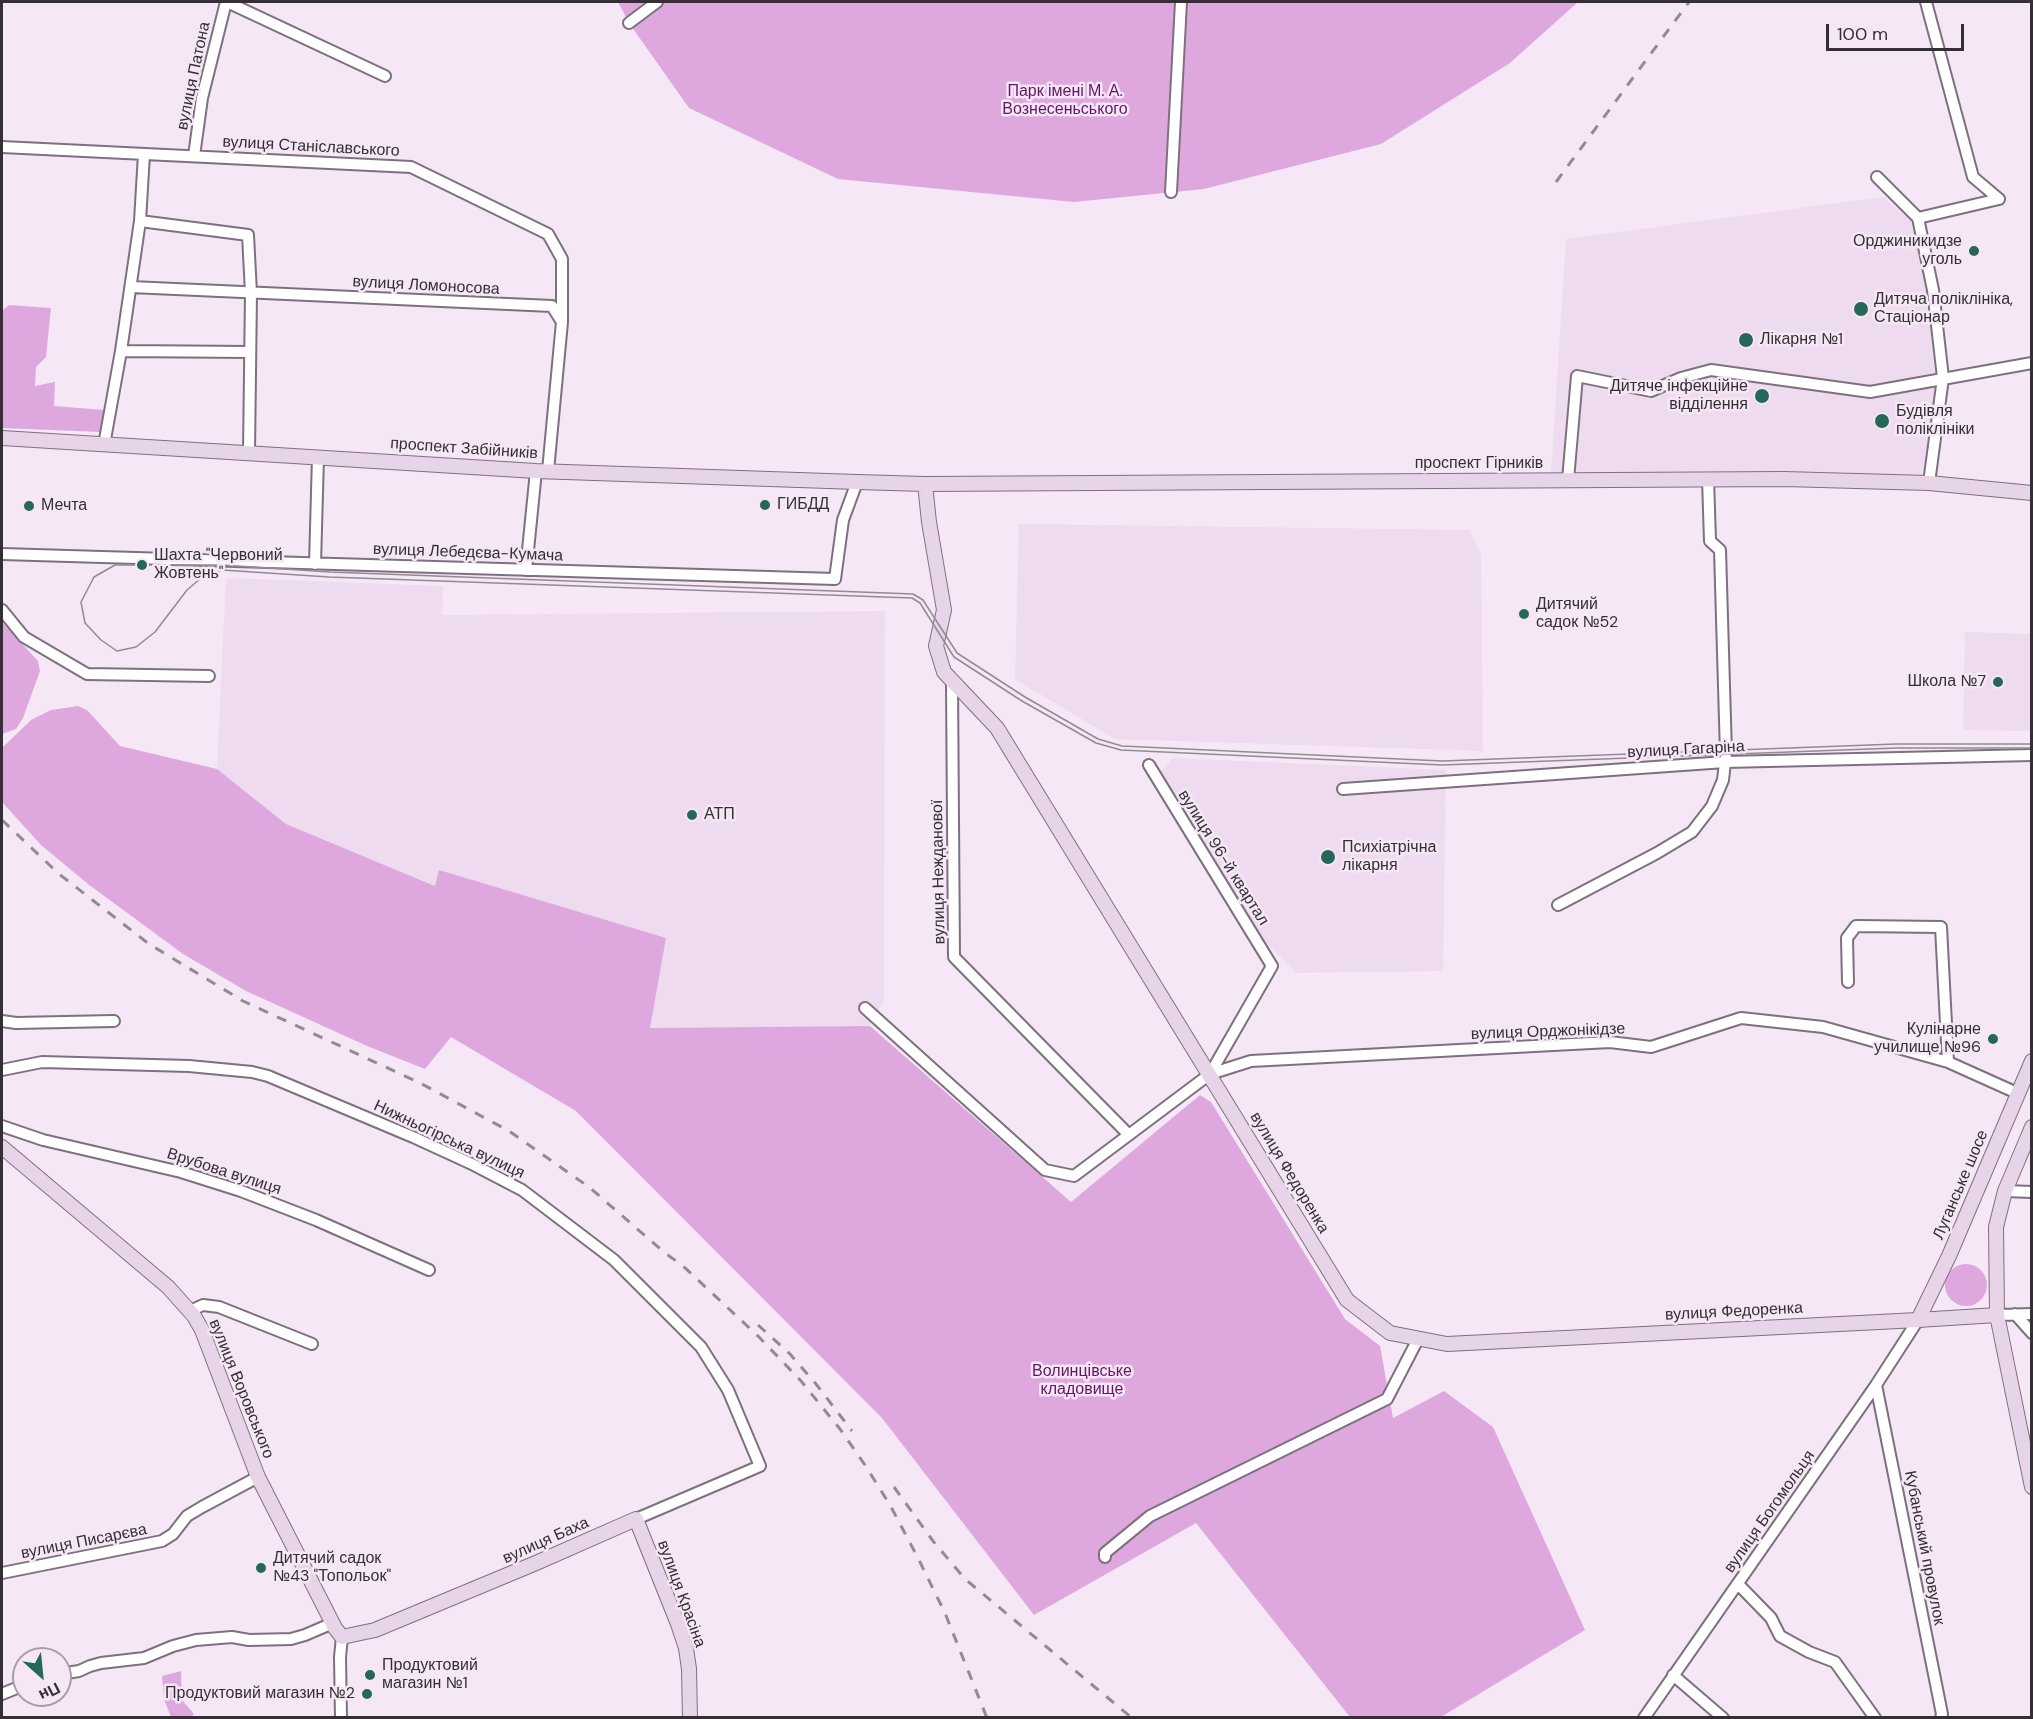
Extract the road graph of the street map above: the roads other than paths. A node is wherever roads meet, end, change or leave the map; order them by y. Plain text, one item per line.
1 (227, 2) edge
2 (657, 2) edge
3 (1181, 2) edge
4 (1926, 2) edge
5 (629, 23) dead end
6 (385, 76) dead end
7 (2, 147) edge
8 (144, 154) junction
9 (194, 156) junction
10 (1876, 177) dead end
11 (1171, 192) dead end
12 (1918, 218) junction
13 (140, 221) junction
14 (131, 287) junction
15 (251, 293) junction
16 (562, 322) junction
17 (121, 351) junction
18 (250, 352) junction
19 (2031, 363) edge
20 (1943, 378) junction
21 (2, 438) edge
22 (104, 444) junction
23 (249, 452) junction
24 (318, 457) junction
25 (542, 471) junction
26 (1708, 479) junction
27 (1568, 480) junction
28 (857, 482) junction
29 (1929, 483) junction
30 (925, 484) junction
31 (2031, 493) edge
32 (2, 554) edge
33 (315, 564) junction
34 (526, 570) junction
35 (2, 610) edge
36 (209, 676) dead end
37 (952, 682) junction
38 (2031, 755) edge
39 (1725, 762) junction
40 (1149, 765) dead end
41 (1343, 789) dead end
42 (1558, 905) dead end
43 (1848, 982) dead end
44 (865, 1008) dead end
45 (2, 1021) edge
46 (114, 1021) dead end
47 (2031, 1061) edge
48 (1948, 1062) junction
49 (2, 1070) edge
50 (1210, 1074) junction
51 (2018, 1093) junction
52 (2, 1126) edge
53 (2031, 1127) edge
54 (1129, 1135) junction
55 (2, 1147) edge
56 (2005, 1191) junction
57 (2031, 1191) edge
58 (429, 1270) dead end
59 (190, 1311) junction
60 (2015, 1314) junction
61 (2031, 1314) edge
62 (1997, 1315) junction
63 (1918, 1320) junction
64 (2031, 1333) edge
65 (1418, 1339) junction
66 (312, 1344) dead end
67 (1876, 1385) junction
68 (760, 1466) joint
69 (2030, 1470) edge
70 (258, 1477) junction
71 (2031, 1487) edge
72 (636, 1519) junction
73 (1105, 1557) dead end
74 (2, 1574) edge
75 (1738, 1584) junction
76 (333, 1623) junction
77 (342, 1637) junction
78 (72, 1672) edge
79 (1673, 1675) junction
80 (341, 1718) edge
81 (690, 1718) edge
82 (1644, 1718) edge
83 (1724, 1718) edge
84 (1875, 1718) edge
85 (1941, 1718) edge

1 - 6 street
1 - 9 street, вулиця Патона
2 - 5 street
3 - 11 street
4 - 12 street
7 - 8 street, вулиця Станіславського
8 - 9 street, вулиця Станіславського
8 - 13 street
9 - 16 street, вулиця Станіславського
10 - 12 street
12 - 20 street
13 - 14 street
13 - 15 street
14 - 15 street, вулиця Ломоносова
14 - 17 street
15 - 16 street, вулиця Ломоносова
15 - 18 street
16 - 25 street
17 - 18 street
17 - 22 street
18 - 23 street
19 - 20 street
20 - 27 street
20 - 29 street
21 - 22 main road, проспект Забійників
22 - 23 main road, проспект Забійників
23 - 24 main road, проспект Забійників
24 - 25 main road, проспект Забійників
24 - 33 street
25 - 28 main road, проспект Забійників
25 - 34 street
26 - 27 main road, проспект Гірників
26 - 29 main road, проспект Гірників
26 - 39 street
27 - 30 main road, проспект Гірників
28 - 30 main road, проспект Забійників
28 - 34 street, вулиця Лебедєва-Кумача
29 - 31 main road, проспект Гірників
30 - 37 main road, вулиця Федоренка
32 - 33 street, вулиця Лебедєва-Кумача
33 - 34 street, вулиця Лебедєва-Кумача
35 - 36 street
37 - 50 main road, вулиця Федоренка
37 - 54 street, вулиця Нежданової
38 - 39 street, вулиця Гагаріна
39 - 41 street, вулиця Гагаріна
39 - 42 street
40 - 50 street, вулиця 96-й квартал
43 - 48 street
44 - 54 street
45 - 46 street
47 - 51 main road, Луганське шосе
48 - 50 street, вулиця Орджонікідзе
48 - 51 street, вулиця Орджонікідзе
49 - 68 street, Нижньогірська вулиця
50 - 54 street
50 - 65 main road, вулиця Федоренка
51 - 63 main road, Луганське шосе
52 - 58 street, Врубова вулиця
53 - 56 main road
55 - 59 main road, вулиця Воровського
56 - 57 street
56 - 62 main road
59 - 66 street
59 - 70 main road, вулиця Воровського
60 - 61 street
60 - 62 street
60 - 64 street
62 - 63 main road, вулиця Федоренка
62 - 69 main road
63 - 65 main road, вулиця Федоренка
63 - 67 street, вулиця Богомольця
65 - 73 street
67 - 75 street, вулиця Богомольця
67 - 85 street, Кубанський провулок
68 - 72 street, вулиця Баха
69 - 71 main road
70 - 74 street, вулиця Писарєва
70 - 76 main road, вулиця Воровського
72 - 77 main road, вулиця Баха
72 - 81 main road, вулиця Красіна
75 - 79 street, вулиця Богомольця
75 - 84 street
76 - 77 main road, вулиця Воровського
76 - 78 street
77 - 80 street
79 - 82 street, вулиця Богомольця
79 - 83 street

